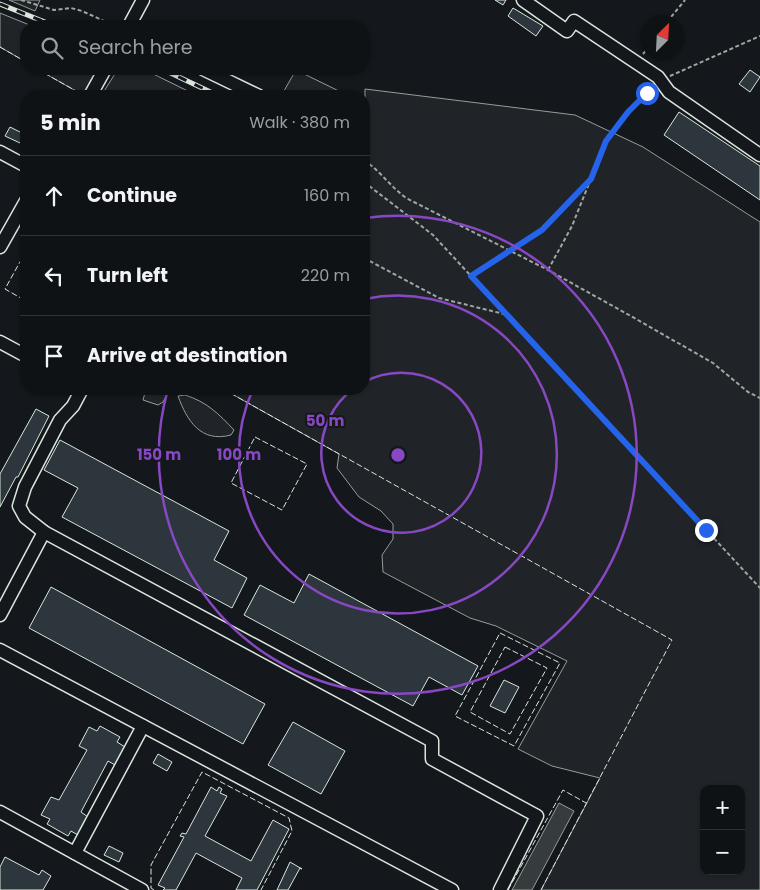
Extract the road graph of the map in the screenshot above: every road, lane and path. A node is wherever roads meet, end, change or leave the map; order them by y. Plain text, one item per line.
1 (21, 0) edge
2 (143, 0) edge
3 (523, 0) edge
4 (685, 0) edge
5 (673, 15) edge
6 (102, 20) edge
7 (132, 20) edge
8 (760, 36) edge
9 (102, 75) edge
10 (215, 75) edge
11 (659, 78) junction
12 (93, 90) edge
13 (247, 90) edge
14 (0, 152) edge
15 (760, 155) edge
16 (20, 163) edge
17 (370, 164) edge
18 (591, 179) junction
19 (370, 187) edge
20 (20, 212) edge
21 (0, 247) edge
22 (509, 251) junction
23 (370, 261) edge
24 (548, 270) junction
25 (471, 276) junction
26 (505, 314) junction
27 (0, 342) edge
28 (20, 353) edge
29 (79, 395) edge
30 (760, 398) edge
31 (44, 532) junction
32 (760, 588) edge
33 (0, 615) edge
34 (0, 650) edge
35 (143, 726) junction
36 (0, 812) edge
37 (75, 853) junction
38 (142, 890) edge
39 (452, 890) edge
40 (500, 890) edge

1 - 6 path
2 - 7 lane
3 - 11 lane
4 - 5 path
8 - 11 path
9 - 12 lane
10 - 13 lane
11 - 15 lane
11 - 18 path
14 - 16 lane
17 - 22 path
18 - 22 path
18 - 24 path
19 - 25 path
20 - 21 lane
22 - 24 path
22 - 25 path
23 - 26 path
24 - 30 path
25 - 26 path
26 - 32 path
27 - 28 lane
29 - 31 lane
31 - 33 lane
31 - 40 lane
34 - 35 lane
35 - 37 lane
35 - 39 lane
36 - 37 lane
37 - 38 lane

